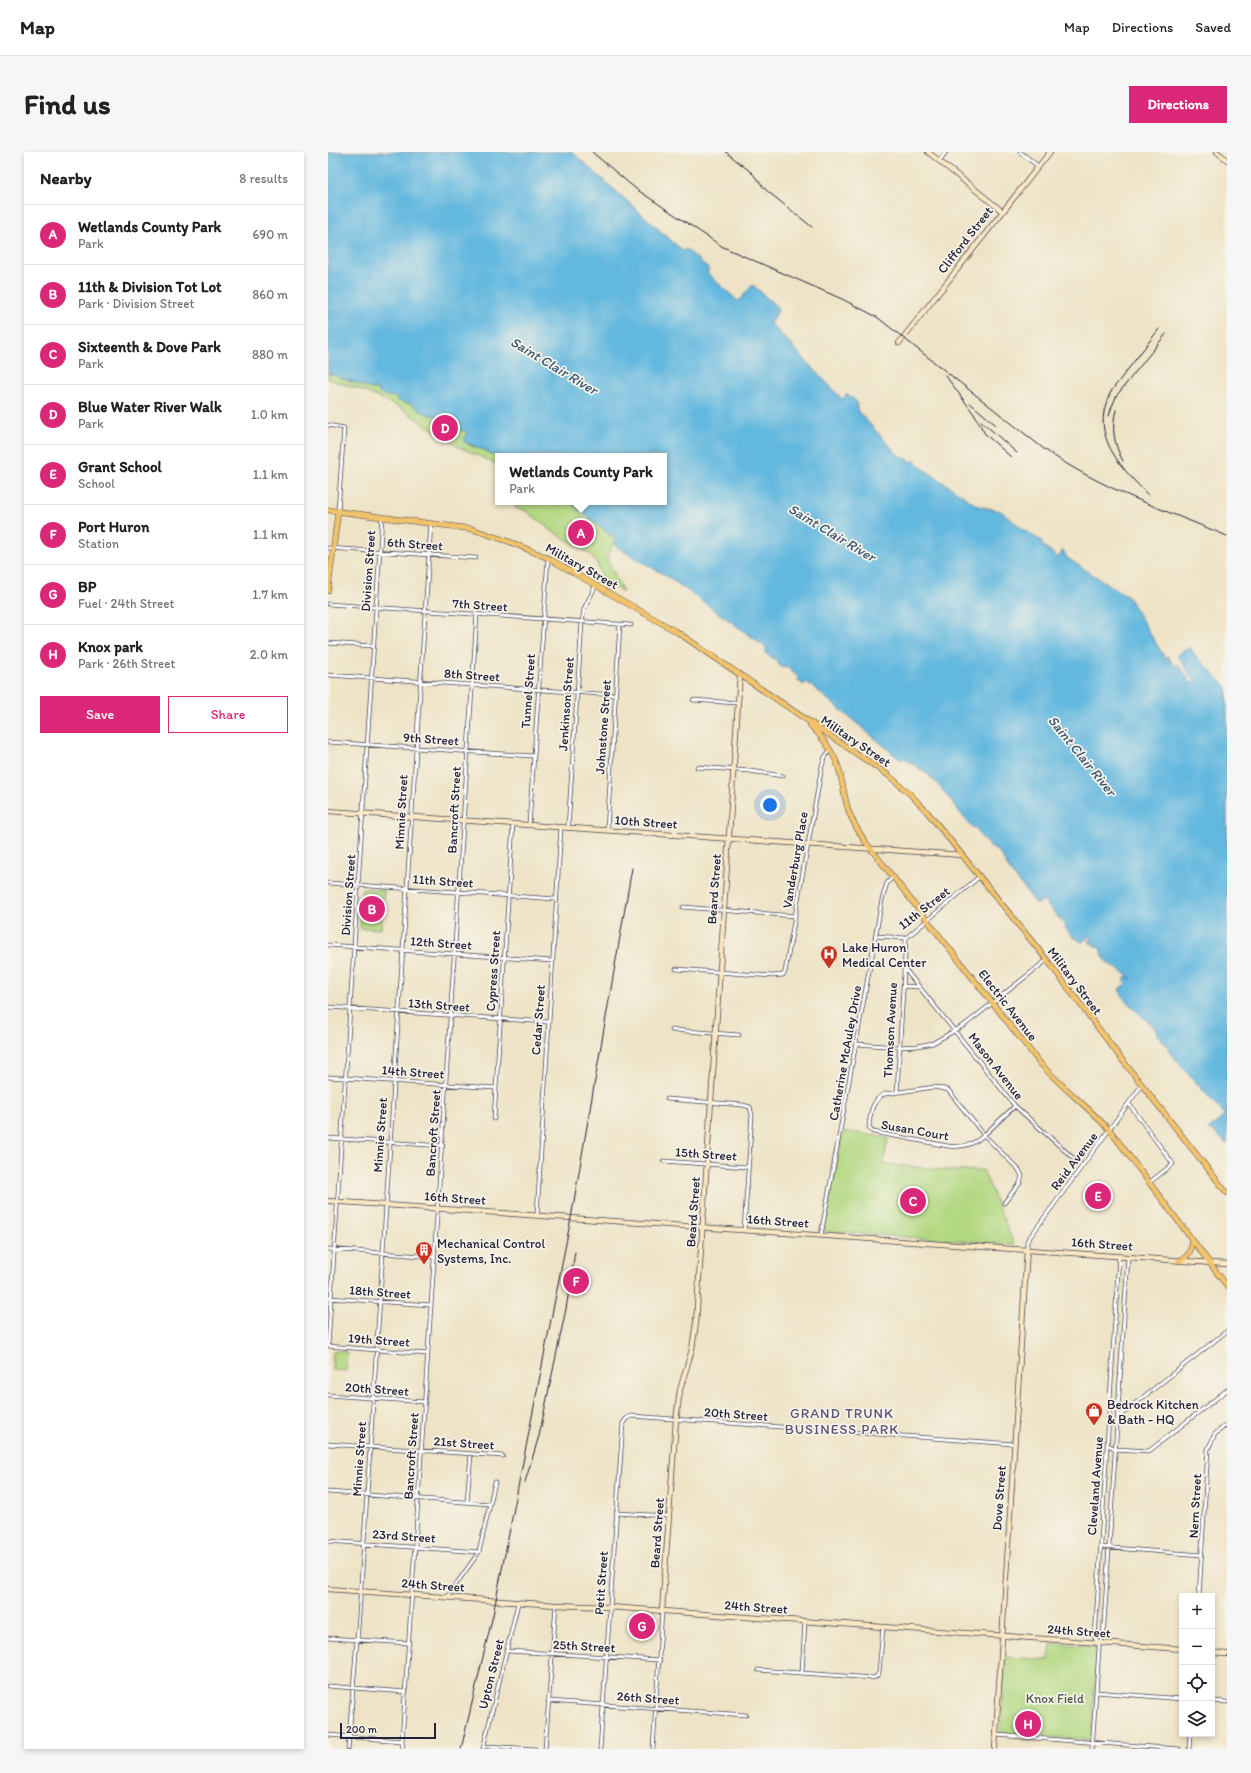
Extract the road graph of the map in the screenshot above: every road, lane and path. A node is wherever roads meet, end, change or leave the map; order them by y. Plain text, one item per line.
1 (928, 152) edge
2 (946, 152) edge
3 (1020, 152) edge
4 (1050, 152) edge
5 (1217, 152) edge
6 (1227, 160) edge
7 (939, 161) junction
8 (1038, 166) junction
9 (1002, 211) junction
10 (899, 343) dead end
11 (328, 425) edge
12 (328, 510) edge
13 (338, 511) junction
14 (382, 517) junction
15 (431, 523) junction
16 (330, 548) edge
17 (379, 551) junction
18 (428, 555) junction
19 (476, 558) dead end
20 (548, 558) junction
21 (596, 586) junction
22 (328, 591) edge
23 (328, 604) edge
24 (375, 608) junction
25 (424, 611) junction
26 (477, 614) junction
27 (542, 619) junction
28 (582, 622) junction
29 (620, 624) junction
30 (631, 625) dead end
31 (328, 643) edge
32 (373, 646) junction
33 (740, 674) junction
34 (328, 675) edge
35 (371, 678) junction
36 (419, 681) junction
37 (472, 685) junction
38 (538, 689) junction
39 (576, 692) junction
40 (615, 695) junction
41 (693, 700) dead end
42 (737, 703) junction
43 (804, 719) junction
44 (328, 742) edge
45 (842, 743) junction
46 (366, 745) junction
47 (415, 748) junction
48 (829, 748) junction
49 (468, 751) junction
50 (533, 756) junction
51 (697, 767) dead end
52 (732, 769) junction
53 (782, 776) dead end
54 (328, 811) edge
55 (362, 814) junction
56 (411, 817) junction
57 (463, 821) junction
58 (513, 824) junction
59 (529, 825) junction
60 (561, 827) junction
61 (568, 828) junction
62 (607, 830) junction
63 (728, 839) junction
64 (808, 845) junction
65 (871, 850) junction
66 (962, 855) junction
67 (894, 876) junction
68 (979, 877) junction
69 (328, 883) edge
70 (358, 885) junction
71 (406, 889) junction
72 (459, 892) junction
73 (508, 896) junction
74 (556, 899) junction
75 (683, 907) dead end
76 (724, 910) junction
77 (795, 916) junction
78 (926, 920) junction
79 (876, 936) junction
80 (906, 938) junction
81 (328, 945) edge
82 (354, 947) junction
83 (402, 950) junction
84 (455, 954) junction
85 (504, 958) junction
86 (1047, 960) junction
87 (552, 961) junction
88 (904, 968) junction
89 (676, 969) dead end
90 (720, 972) junction
91 (903, 986) junction
92 (920, 987) junction
93 (992, 1003) junction
94 (328, 1007) edge
95 (350, 1009) junction
96 (398, 1012) junction
97 (451, 1016) junction
98 (500, 1019) junction
99 (548, 1022) junction
100 (672, 1030) dead end
101 (955, 1030) junction
102 (716, 1034) junction
103 (739, 1035) dead end
104 (856, 1044) junction
105 (899, 1047) junction
106 (328, 1077) edge
107 (346, 1078) junction
108 (394, 1081) junction
109 (446, 1084) junction
110 (1142, 1085) junction
111 (496, 1088) junction
112 (896, 1092) junction
113 (667, 1099) dead end
114 (711, 1103) junction
115 (1129, 1104) junction
116 (1015, 1106) junction
117 (494, 1119) dead end
118 (870, 1130) joint
119 (1110, 1130) junction
120 (984, 1135) junction
121 (328, 1138) edge
122 (341, 1139) junction
123 (389, 1143) junction
124 (442, 1146) junction
125 (663, 1161) dead end
126 (707, 1164) junction
127 (1082, 1166) junction
128 (748, 1167) junction
129 (1150, 1182) junction
130 (1227, 1193) edge
131 (328, 1201) edge
132 (337, 1202) junction
133 (1004, 1204) dead end
134 (385, 1205) junction
135 (438, 1208) junction
136 (537, 1215) junction
137 (703, 1227) junction
138 (744, 1230) junction
139 (821, 1235) junction
140 (1191, 1237) junction
141 (328, 1249) edge
142 (1027, 1249) junction
143 (334, 1250) junction
144 (382, 1253) junction
145 (1119, 1256) junction
146 (435, 1257) junction
147 (1128, 1257) junction
148 (1179, 1262) junction
149 (1209, 1263) junction
150 (1227, 1264) edge
151 (1227, 1286) edge
152 (330, 1298) edge
153 (379, 1302) junction
154 (431, 1305) junction
155 (1227, 1331) edge
156 (328, 1346) edge
157 (376, 1350) junction
158 (428, 1354) junction
159 (1227, 1390) edge
160 (328, 1395) edge
161 (372, 1398) junction
162 (425, 1402) junction
163 (1118, 1417) junction
164 (625, 1419) joint
165 (676, 1420) junction
166 (1227, 1424) edge
167 (328, 1444) edge
168 (1014, 1444) junction
169 (1108, 1445) junction
170 (370, 1446) junction
171 (1116, 1449) junction
172 (422, 1450) junction
173 (471, 1454) junction
174 (503, 1456) dead end
175 (494, 1482) dead end
176 (328, 1492) edge
177 (366, 1495) junction
178 (418, 1498) junction
179 (467, 1502) junction
180 (490, 1504) junction
181 (616, 1513) junction
182 (669, 1516) junction
183 (328, 1541) edge
184 (363, 1543) junction
185 (415, 1547) junction
186 (1101, 1547) junction
187 (1110, 1548) junction
188 (479, 1552) junction
189 (1202, 1555) junction
190 (328, 1589) edge
191 (360, 1592) junction
192 (1199, 1593) edge
193 (411, 1595) junction
194 (447, 1598) junction
195 (518, 1603) junction
196 (556, 1605) junction
197 (609, 1607) junction
198 (662, 1611) junction
199 (805, 1622) junction
200 (884, 1628) junction
201 (1002, 1636) junction
202 (328, 1638) edge
203 (356, 1640) junction
204 (1099, 1643) junction
205 (409, 1644) junction
206 (1179, 1649) edge
207 (508, 1650) junction
208 (1215, 1653) edge
209 (552, 1654) junction
210 (1227, 1654) edge
211 (606, 1656) junction
212 (660, 1660) junction
213 (758, 1670) dead end
214 (802, 1672) junction
215 (328, 1686) edge
216 (352, 1688) junction
217 (406, 1692) junction
218 (1096, 1692) junction
219 (1179, 1699) edge
220 (548, 1701) junction
221 (1215, 1701) edge
222 (1227, 1702) edge
223 (603, 1705) junction
224 (656, 1708) junction
225 (746, 1715) dead end
226 (328, 1735) edge
227 (996, 1735) junction
228 (349, 1737) junction
229 (1190, 1737) edge
230 (402, 1741) junction
231 (1093, 1742) junction
232 (483, 1747) edge
233 (348, 1749) edge
234 (403, 1749) edge
235 (535, 1749) edge
236 (545, 1749) edge
237 (600, 1749) edge
238 (654, 1749) edge
239 (995, 1749) edge
240 (1092, 1749) edge
241 (1179, 1749) edge
242 (1189, 1749) edge

1 - 7 street
2 - 7 street
3 - 8 street
4 - 8 street, Clifford Street
5 - 6 street
7 - 9 street
8 - 9 street, Clifford Street
9 - 10 street, Clifford Street
11 - 13 street
12 - 13 main road, Military Street
13 - 14 main road, Military Street
13 - 16 main road
14 - 15 main road, Military Street
14 - 17 street, Division Street
15 - 18 street, Minnie Street
15 - 20 main road, Military Street
16 - 17 street, 6th Street
16 - 22 main road
17 - 18 street, 6th Street
17 - 24 street, Division Street
18 - 19 street, 6th Street
18 - 25 street, Minnie Street
20 - 21 main road, Military Street
20 - 27 street, Tunnel Street
21 - 28 street, Jenkinson Street
21 - 33 main road, Military Street
23 - 24 street, 7th Street
24 - 25 street, 7th Street
24 - 32 street, Division Street
25 - 26 street, 7th Street
25 - 36 street, Minnie Street
26 - 27 street, 7th Street
26 - 37 street, Bancroft Street
27 - 28 street, 7th Street
27 - 38 street, Tunnel Street
28 - 29 street, 7th Street
28 - 39 street, Jenkinson Street
29 - 30 street, 7th Street
29 - 40 street, Johnstone Street
31 - 32 street
32 - 35 street, Division Street
33 - 42 street, Beard Street
33 - 43 main road, Military Street
34 - 35 street, 8th Street
35 - 36 street, 8th Street
35 - 46 street, Division Street
36 - 37 street, 8th Street
36 - 47 street, Minnie Street
37 - 38 street, 8th Street
37 - 49 street, Bancroft Street
38 - 39 street, 8th Street
38 - 50 street, Tunnel Street
39 - 40 street, 8th Street
39 - 61 street, Jenkinson Street
40 - 62 street, Johnstone Street
41 - 42 street
42 - 52 street, Beard Street
43 - 45 main road, Military Street
43 - 48 main road, Electric Avenue
44 - 46 street, 9th Street
45 - 48 main road
45 - 66 main road, Military Street
46 - 47 street, 9th Street
46 - 55 street, Division Street
47 - 49 street, 9th Street
47 - 56 street, Minnie Street
48 - 64 street, Vanderburg Place
48 - 65 main road, Electric Avenue
49 - 50 street, 9th Street
49 - 57 street, Bancroft Street
50 - 59 street, Tunnel Street
51 - 52 street
52 - 53 street
52 - 63 street, Beard Street
54 - 55 street, 10th Street
55 - 56 street, 10th Street
55 - 70 street, Division Street
56 - 57 street, 10th Street
56 - 71 street, Minnie Street
57 - 58 street, 10th Street
57 - 72 street, Bancroft Street
58 - 59 street, 10th Street
58 - 73 street, Cypress Street
59 - 60 street, 10th Street
60 - 61 street, 10th Street
60 - 74 street, Cedar Street
61 - 62 street, 10th Street
62 - 63 street, 10th Street
63 - 64 street, 10th Street
63 - 76 street, Beard Street
64 - 65 street, 10th Street
64 - 77 street, Vanderburg Place
65 - 66 street, 10th Street
65 - 67 main road, Electric Avenue
66 - 68 main road, Military Street
67 - 78 main road, Electric Avenue
67 - 79 street, Catherine McAuley Drive
68 - 78 street, 11th Street
68 - 86 main road, Military Street
69 - 70 street, 11th Street
70 - 71 street, 11th Street
70 - 82 street, Division Street
71 - 72 street, 11th Street
71 - 83 street, Minnie Street
72 - 73 street, 11th Street
72 - 84 street, Bancroft Street
73 - 74 street, 11th Street
73 - 85 street, Cypress Street
74 - 87 street, Cedar Street
75 - 76 street
76 - 77 street
76 - 90 street, Beard Street
77 - 90 street, Vanderburg Place
78 - 80 street, 11th Street
78 - 93 main road, Electric Avenue
79 - 80 street, 11th Street
79 - 104 street, Catherine McAuley Drive
80 - 88 street, Thomson Avenue
81 - 82 street, 12th Street
82 - 83 street, 12th Street
82 - 95 street, Division Street
83 - 84 street, 12th Street
83 - 96 street, Minnie Street
84 - 85 street, 12th Street
84 - 97 street, Bancroft Street
85 - 87 street, 12th Street
85 - 98 street, Cypress Street
86 - 93 street
86 - 110 main road, Military Street
87 - 99 street, Cedar Street
88 - 91 street, Thomson Avenue
88 - 92 street, Mason Avenue
89 - 90 street
90 - 102 street, Beard Street
91 - 92 street
91 - 105 street, Thomson Avenue
92 - 101 street, Mason Avenue
93 - 101 street
93 - 119 main road, Electric Avenue
94 - 95 street, 13th Street
95 - 96 street, 13th Street
95 - 107 street, Division Street
96 - 97 street, 13th Street
96 - 108 street, Minnie Street
97 - 98 street, 13th Street
97 - 109 street, Bancroft Street
98 - 99 street, 13th Street
98 - 111 street, Cypress Street
99 - 136 street, Cedar Street
100 - 102 street
101 - 105 street
101 - 116 street, Mason Avenue
102 - 103 street
102 - 114 street, Beard Street
104 - 105 street
104 - 139 street, Catherine McAuley Drive
105 - 112 street, Thomson Avenue
106 - 107 street, 14th Street
107 - 108 street, 14th Street
107 - 122 street, Division Street
108 - 109 street, 14th Street
108 - 123 street, Minnie Street
109 - 111 street, 14th Street
109 - 124 street, Bancroft Street
110 - 115 street, Reid Avenue
110 - 130 main road, Military Street
111 - 117 street, Cypress Street
112 - 118 street, Thomson Avenue
112 - 120 street
113 - 114 street
114 - 126 street, Beard Street
114 - 128 street
115 - 119 street, Reid Avenue
115 - 129 street
116 - 120 street, Susan Court
116 - 127 street, Mason Avenue
118 - 120 street, Susan Court
119 - 127 street, Reid Avenue
119 - 129 main road, Electric Avenue
120 - 133 street
121 - 122 street
122 - 123 street
122 - 132 street, Division Street
123 - 124 street
123 - 134 street, Minnie Street
124 - 135 street, Bancroft Street
125 - 126 street, 15th Street
126 - 128 street, 15th Street
126 - 137 street, Beard Street
127 - 142 street, Reid Avenue
128 - 138 street
129 - 140 main road, Electric Avenue
131 - 132 street, 16th Street
132 - 134 street, 16th Street
132 - 143 street, Division Street
134 - 135 street, 16th Street
134 - 144 street, Minnie Street
135 - 136 street, 16th Street
135 - 146 street, Bancroft Street
136 - 137 street, 16th Street
137 - 138 street, 16th Street
137 - 165 street, Beard Street
138 - 139 street, 16th Street
139 - 142 street, 16th Street
140 - 148 main road
140 - 149 main road, Electric Avenue
141 - 143 street
142 - 145 street, 16th Street
142 - 168 street, Dove Street
143 - 144 street
143 - 152 street, Division Street
144 - 146 street
144 - 153 street, Minnie Street
145 - 147 street, 16th Street
145 - 169 street, Cleveland Avenue
146 - 154 street, Bancroft Street
147 - 148 street, 16th Street
147 - 163 street, Cleveland Avenue
148 - 149 street, 16th Street
149 - 150 street, 16th Street
149 - 151 main road, Electric Avenue
152 - 153 street, 18th Street
152 - 156 street, Division Street
153 - 154 street, 18th Street
153 - 157 street, Minnie Street
154 - 158 street, Bancroft Street
155 - 163 street
156 - 157 street, 19th Street
157 - 158 street, 19th Street
157 - 161 street, Minnie Street
158 - 162 street, Bancroft Street
159 - 171 street
160 - 161 street, 20th Street
161 - 162 street, 20th Street
161 - 170 street, Minnie Street
162 - 172 street, Bancroft Street
163 - 171 street, Cleveland Avenue
164 - 165 street, 20th Street
164 - 181 street, Petit Street
165 - 168 street, 20th Street
165 - 182 street, Beard Street
166 - 189 street, Nern Street
167 - 170 street, 21st Street
168 - 201 street, Dove Street
169 - 171 street
169 - 186 street, Cleveland Avenue
170 - 172 street, 21st Street
170 - 177 street, Minnie Street
171 - 187 street, Cleveland Avenue
172 - 173 street, 21st Street
172 - 178 street, Bancroft Street
173 - 174 street, 21st Street
173 - 179 street
175 - 180 street
176 - 177 street
177 - 178 street
177 - 184 street, Minnie Street
178 - 179 street
178 - 185 street, Bancroft Street
179 - 180 street
180 - 188 street
181 - 182 street
181 - 197 street, Petit Street
182 - 198 street, Beard Street
183 - 184 street, 23rd Street
184 - 185 street, 23rd Street
184 - 191 street, Minnie Street
185 - 188 street, 23rd Street
185 - 193 street, Bancroft Street
186 - 187 street
186 - 204 street, Cleveland Avenue
187 - 189 street
187 - 204 street, Cleveland Avenue
188 - 194 street
189 - 192 street, Nern Street
190 - 191 street, 24th Street
191 - 193 street, 24th Street
191 - 203 street, Minnie Street
193 - 194 street, 24th Street
193 - 205 street, Bancroft Street
194 - 195 street, 24th Street
195 - 196 street, 24th Street
195 - 207 street, Upton Street
196 - 197 street, 24th Street
196 - 209 street
197 - 198 street, 24th Street
197 - 211 street, Petit Street
198 - 199 street, 24th Street
198 - 212 street, Beard Street
199 - 200 street, 24th Street
199 - 214 street
200 - 201 street, 24th Street
200 - 214 street
201 - 204 street, 24th Street
201 - 227 street, Dove Street
202 - 203 street
203 - 205 street
203 - 216 street, Minnie Street
204 - 206 street, 24th Street
204 - 218 street, Cleveland Avenue
205 - 217 street, Bancroft Street
207 - 209 street, 25th Street
207 - 232 street, Upton Street
208 - 210 street
209 - 211 street, 25th Street
209 - 220 street
211 - 212 street, 25th Street
211 - 223 street, Petit Street
212 - 224 street, Beard Street
213 - 214 street
215 - 216 street
216 - 217 street
216 - 228 street, Minnie Street
217 - 230 street, Bancroft Street
218 - 219 street
218 - 231 street, Cleveland Avenue
220 - 223 street, 26th Street
220 - 236 street
221 - 222 street
223 - 224 street, 26th Street
223 - 237 street, Petit Street
224 - 225 street, 26th Street
224 - 238 street, Beard Street
226 - 228 street
227 - 231 street
227 - 239 street, Dove Street
228 - 230 street
228 - 233 street, Minnie Street
229 - 242 street
230 - 234 street, Bancroft Street
231 - 240 street, Cleveland Avenue
231 - 241 street
232 - 235 street

